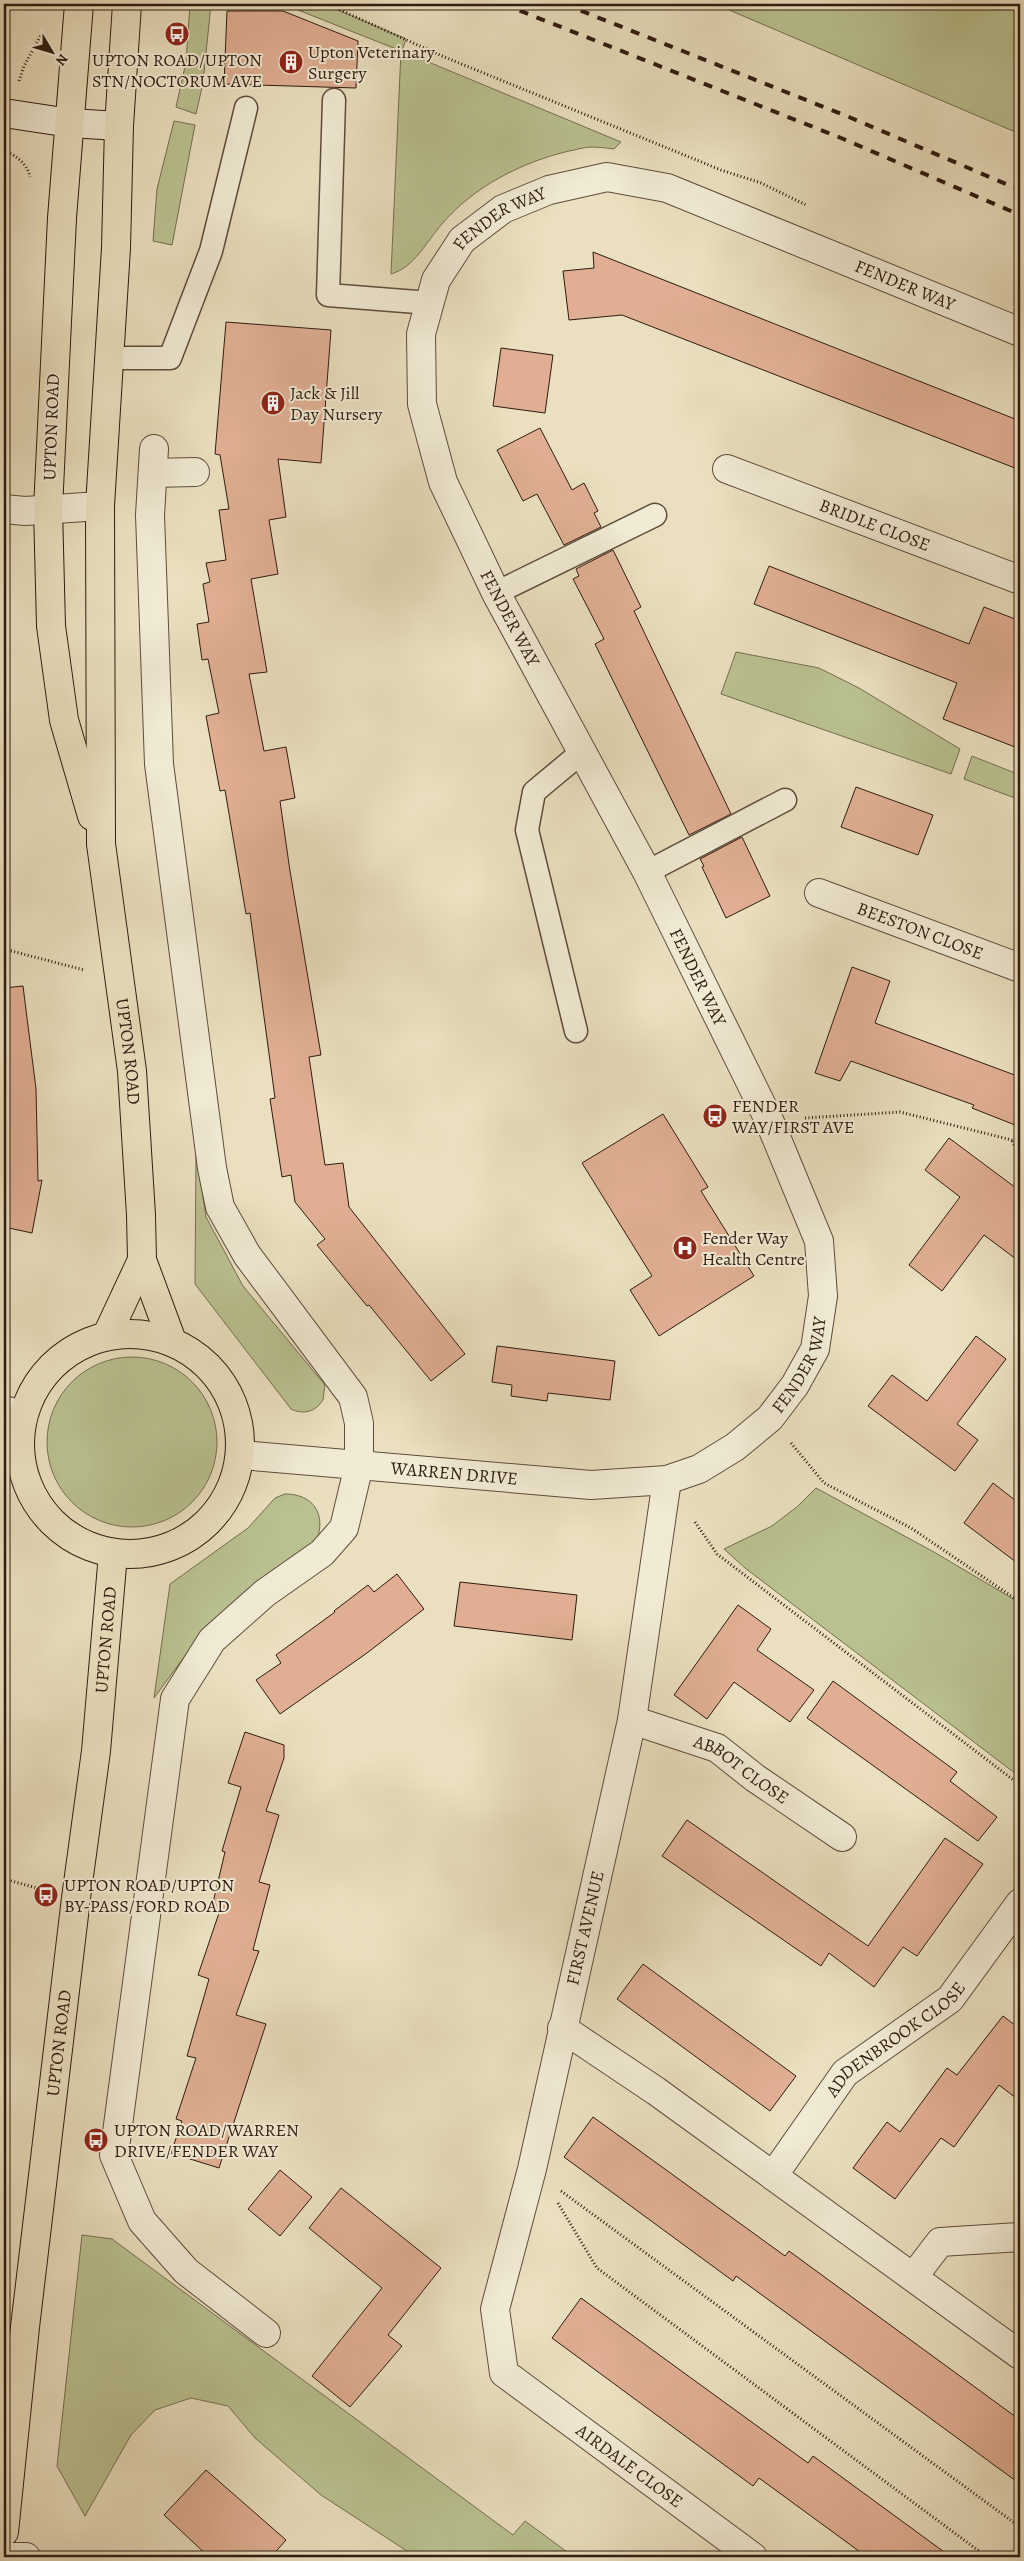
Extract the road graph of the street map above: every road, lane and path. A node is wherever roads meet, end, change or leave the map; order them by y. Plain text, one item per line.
1 (79, 4) edge
2 (127, 4) edge
3 (45, 28) dead end
4 (334, 100) dead end
5 (246, 108) dead end
6 (6, 114) edge
7 (70, 123) junction
8 (119, 126) junction
9 (4, 150) edge
10 (30, 179) dead end
11 (430, 302) junction
12 (1020, 332) edge
13 (109, 358) junction
14 (727, 469) dead end
15 (195, 472) dead end
16 (100, 506) junction
17 (4, 509) edge
18 (48, 509) junction
19 (655, 515) dead end
20 (1020, 580) edge
21 (496, 592) junction
22 (582, 752) junction
23 (785, 800) dead end
24 (101, 844) junction
25 (647, 872) junction
26 (819, 893) dead end
27 (4, 949) edge
28 (1020, 968) edge
29 (119, 979) junction
30 (576, 1031) dead end
31 (769, 1120) junction
32 (1012, 1140) junction
33 (1020, 1142) edge
34 (1020, 1156) edge
35 (142, 1260) junction
36 (107, 1335) junction
37 (172, 1341) junction
38 (13, 1413) edge
39 (770, 1418) junction
40 (241, 1455) junction
41 (359, 1465) junction
42 (667, 1480) junction
43 (113, 1554) junction
44 (1020, 1602) edge
45 (632, 1720) junction
46 (1020, 1785) edge
47 (842, 1837) dead end
48 (4, 1879) edge
49 (76, 1898) junction
50 (1020, 1903) edge
51 (562, 2028) junction
52 (532, 2169) junction
53 (773, 2176) junction
54 (1020, 2238) edge
55 (914, 2276) junction
56 (266, 2333) dead end
57 (1020, 2355) edge
58 (504, 2373) joint
59 (1020, 2527) edge
60 (4, 2532) edge
61 (4, 2557) edge
62 (26, 2557) edge
63 (754, 2557) edge
64 (987, 2557) edge

1 - 7 main road, UPTON ROAD
2 - 8 main road, UPTON ROAD
3 - 6 path
4 - 11 lane
5 - 13 lane
6 - 7 street
7 - 8 street
7 - 18 main road, UPTON ROAD
8 - 13 main road, UPTON ROAD
9 - 10 path
11 - 12 street, FENDER WAY
11 - 21 street, FENDER WAY
13 - 16 main road, UPTON ROAD
14 - 20 street, BRIDLE CLOSE
15 - 41 street
16 - 18 street
16 - 24 main road, UPTON ROAD
17 - 18 street
18 - 24 main road, UPTON ROAD
19 - 21 lane
21 - 22 street, FENDER WAY
22 - 25 street, FENDER WAY
22 - 30 lane
23 - 25 lane
24 - 29 main road, UPTON ROAD
25 - 31 street, FENDER WAY
26 - 28 street, BEESTON CLOSE
27 - 29 path
29 - 35 main road, UPTON ROAD
31 - 32 path
31 - 39 street, FENDER WAY
32 - 33 path
32 - 34 path
35 - 36 main road, UPTON ROAD
35 - 37 main road, UPTON ROAD
36 - 37 main road
36 - 38 main road
37 - 40 main road
38 - 43 main road
39 - 42 street, FENDER WAY
39 - 44 path
40 - 41 street, WARREN DRIVE
40 - 43 main road
41 - 42 street, WARREN DRIVE
41 - 56 street
42 - 45 street, FIRST AVENUE
42 - 46 path
43 - 49 main road, UPTON ROAD
45 - 47 street, ABBOT CLOSE
45 - 51 street, FIRST AVENUE
48 - 49 path
49 - 60 main road, UPTON ROAD
50 - 53 street, ADDENBROOK CLOSE
51 - 52 street, FIRST AVENUE
51 - 53 street
52 - 58 street, FIRST AVENUE
52 - 59 path
52 - 64 path
53 - 55 street
54 - 55 street
55 - 57 street
58 - 63 street, AIRDALE CLOSE
61 - 62 street

